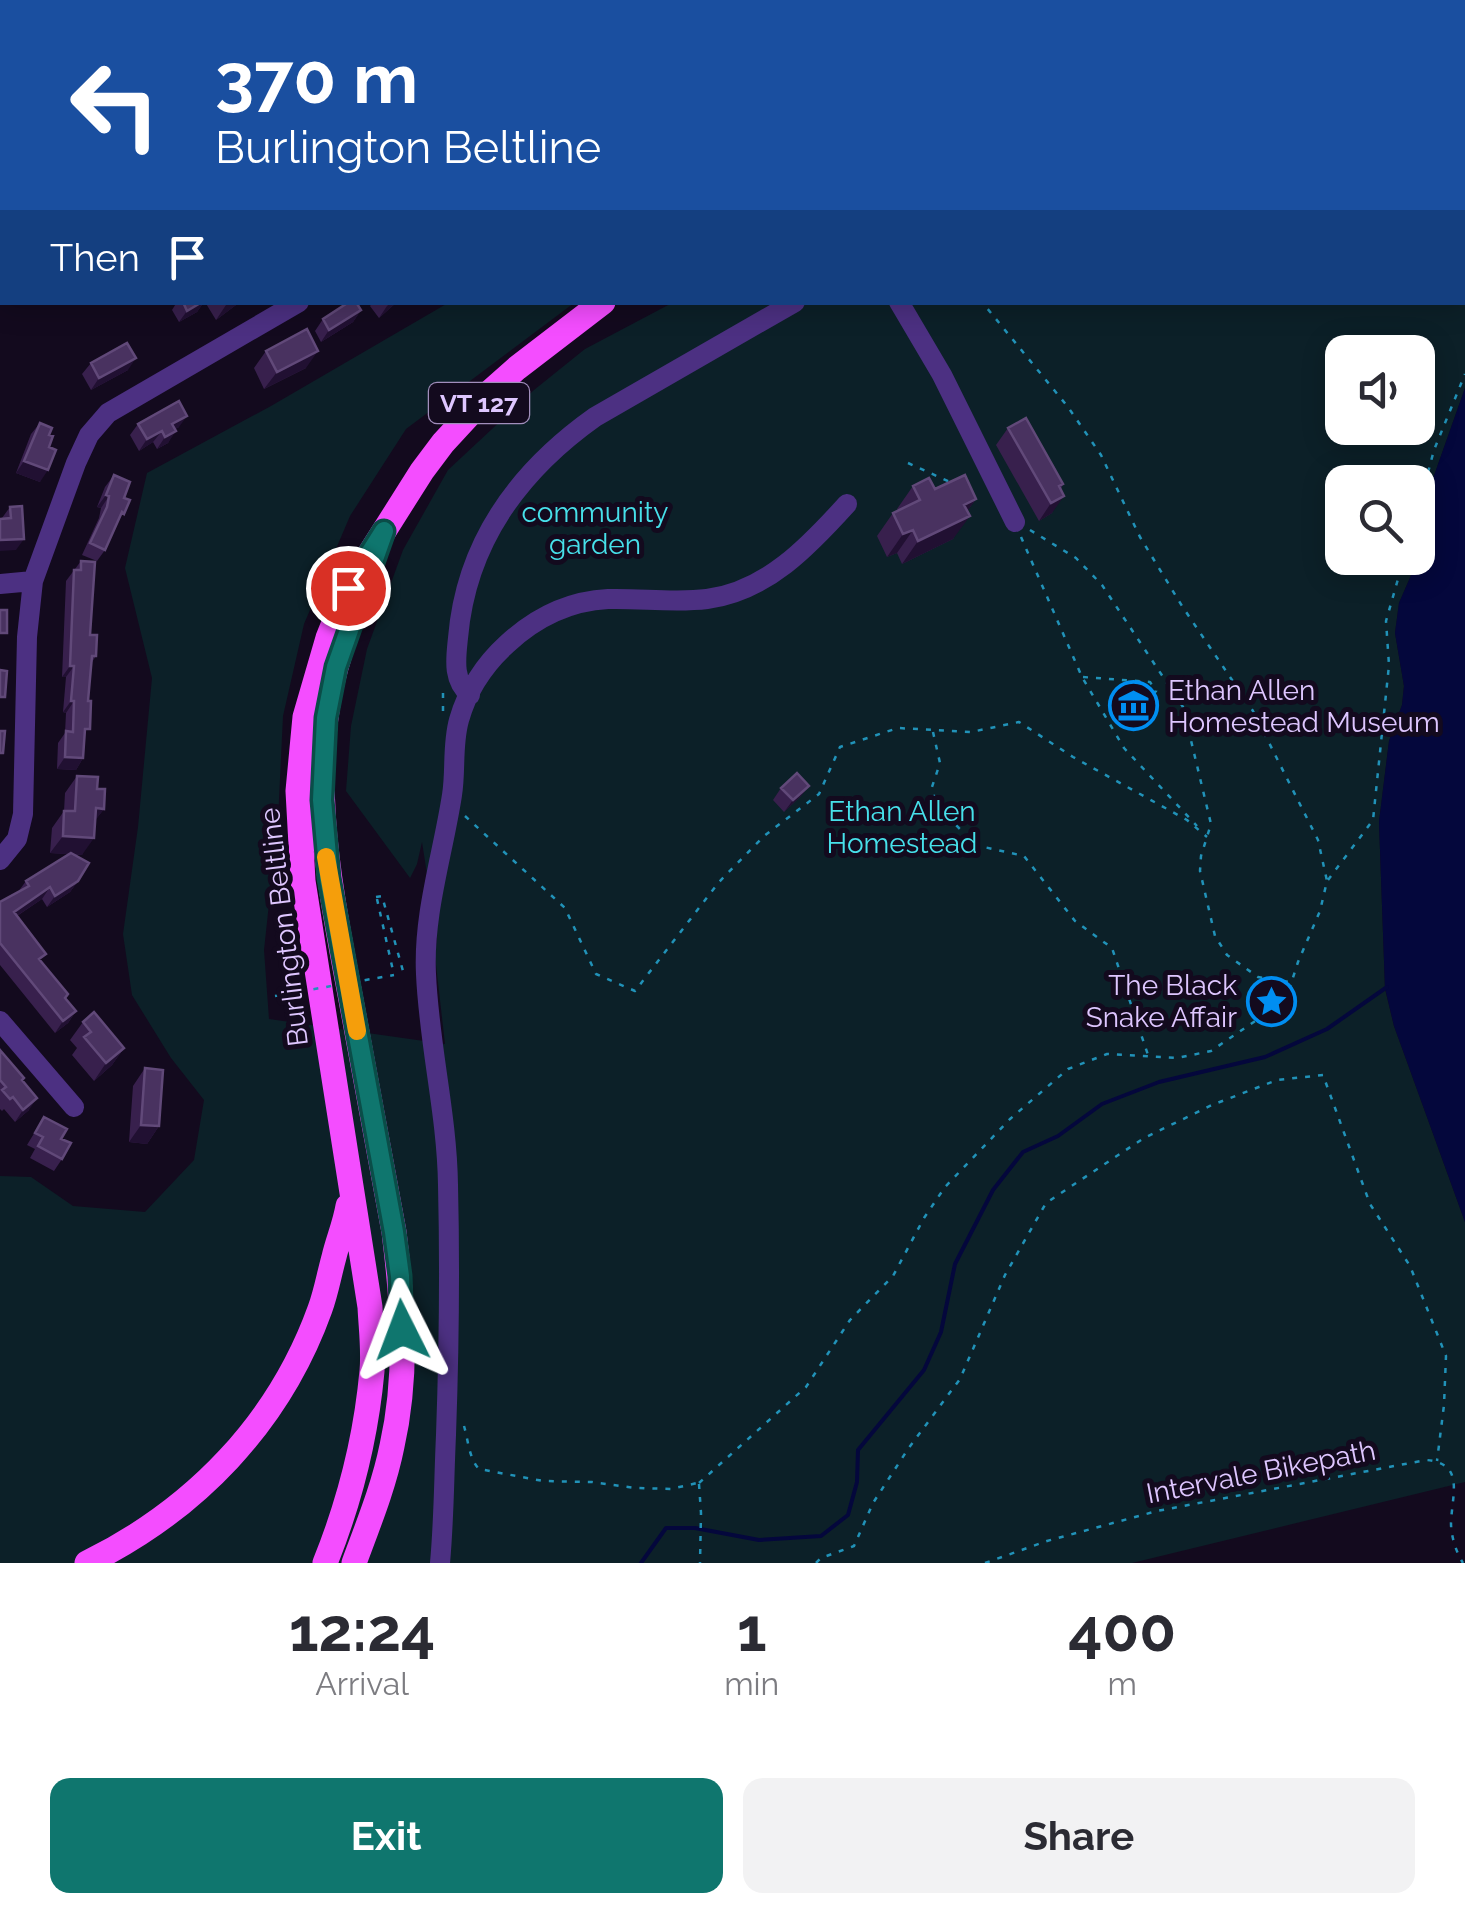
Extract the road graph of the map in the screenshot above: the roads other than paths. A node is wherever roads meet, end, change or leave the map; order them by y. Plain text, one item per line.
1 (294, 305) edge
2 (599, 305) edge
3 (790, 305) edge
4 (901, 305) edge
5 (847, 504) dead end
6 (1015, 522) road end
7 (384, 531) junction
8 (33, 581) junction
9 (0, 584) edge
10 (470, 694) junction
11 (0, 860) edge
12 (0, 1021) edge
13 (74, 1106) dead end
14 (351, 1186) junction
15 (88, 1563) edge
16 (326, 1563) edge
17 (354, 1563) edge
18 (440, 1563) edge

1 - 8 street
2 - 7 main road, Burlington Beltline / VT 127
3 - 10 street
4 - 6 street
5 - 10 street
7 - 14 main road, Burlington Beltline / VT 127
7 - 17 main road, Burlington Beltline / VT 127
8 - 9 street
8 - 11 street
10 - 18 street
12 - 13 street
14 - 15 main road
14 - 16 main road, Burlington Beltline / VT 127

